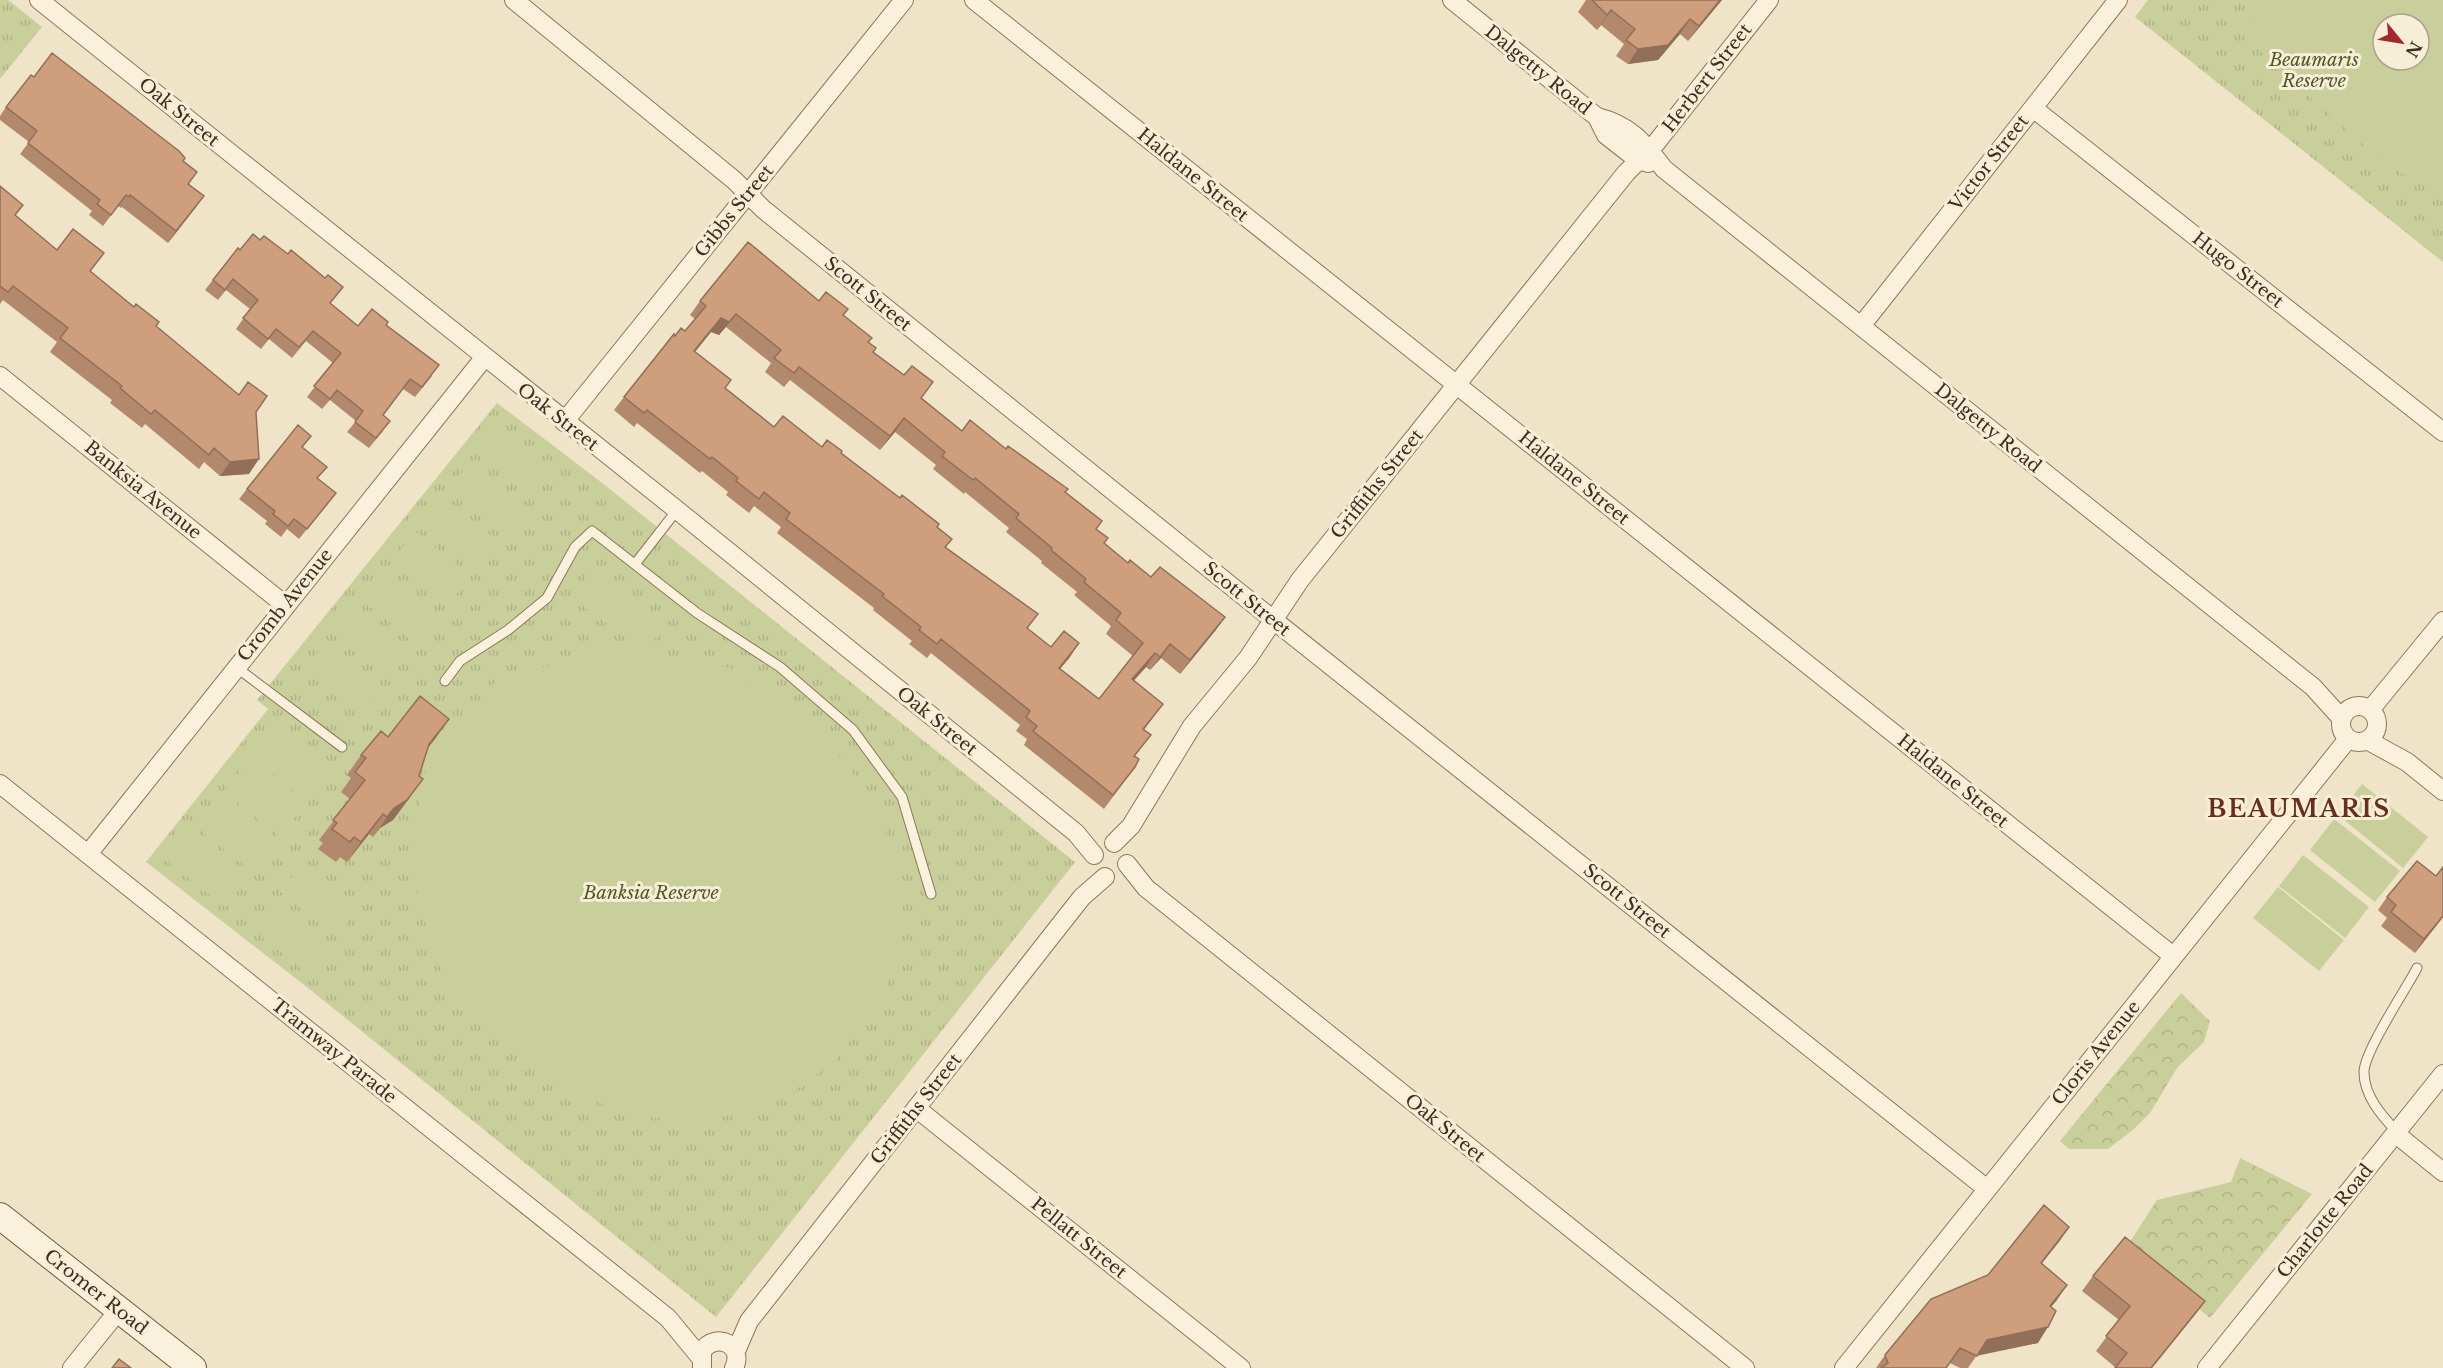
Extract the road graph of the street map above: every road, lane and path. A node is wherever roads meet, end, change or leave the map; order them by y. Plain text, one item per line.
1 (39, 0) edge
2 (514, 0) edge
3 (904, 0) edge
4 (974, 0) edge
5 (1452, 0) edge
6 (1769, 0) edge
7 (2118, 0) edge
8 (2032, 108) junction
9 (1643, 155) junction
10 (748, 193) junction
11 (1861, 326) junction
12 (484, 358) junction
13 (0, 376) edge
14 (1456, 384) junction
15 (564, 422) junction
16 (2443, 432) edge
17 (677, 510) junction
18 (635, 564) junction
19 (285, 604) junction
20 (1273, 620) junction
21 (2443, 621) edge
22 (236, 667) junction
23 (445, 681) dead end
24 (2355, 712) junction
25 (2372, 734) junction
26 (2348, 739) junction
27 (342, 747) dead end
28 (0, 784) edge
29 (2443, 791) edge
30 (88, 854) junction
31 (1110, 860) junction
32 (931, 894) dead end
33 (2173, 956) junction
34 (2417, 968) dead end
35 (2443, 1074) edge
36 (916, 1108) junction
37 (2396, 1133) junction
38 (2443, 1172) edge
39 (1987, 1189) junction
40 (0, 1216) edge
41 (119, 1310) junction
42 (668, 1318) junction
43 (732, 1355) edge
44 (702, 1365) edge
45 (2214, 1365) edge
46 (72, 1368) edge
47 (193, 1368) edge
48 (1241, 1368) edge
49 (1745, 1368) edge
50 (1844, 1368) edge

1 - 12 street, Oak Street
2 - 10 street, Scott Street
3 - 10 street, Gibbs Street
4 - 14 street, Haldane Street
5 - 9 street, Dalgetty Road
6 - 9 street, Herbert Street
7 - 8 street, Victor Street
8 - 11 street, Victor Street
8 - 16 street, Hugo Street
9 - 11 street, Dalgetty Road
9 - 14 street, Griffiths Street
10 - 15 street, Gibbs Street
10 - 20 street, Scott Street
11 - 24 street, Dalgetty Road
12 - 15 street, Oak Street
12 - 19 street, Cromb Avenue
13 - 19 street, Banksia Avenue
14 - 20 street, Griffiths Street
14 - 33 street, Haldane Street
15 - 17 street, Oak Street
17 - 18 lane
17 - 31 street, Oak Street
18 - 23 lane
18 - 32 lane
19 - 22 street, Cromb Avenue
20 - 31 street, Griffiths Street
20 - 39 street, Scott Street
21 - 24 street
22 - 27 lane
22 - 30 street, Cromb Avenue
24 - 25 street
24 - 26 street
25 - 26 street
25 - 29 street
26 - 33 street, Cloris Avenue
28 - 30 street, Tramway Parade
30 - 42 street, Tramway Parade
31 - 36 street, Griffiths Street
31 - 49 street, Oak Street
33 - 39 street, Cloris Avenue
34 - 37 lane
35 - 37 street, Charlotte Road
36 - 43 street, Griffiths Street
36 - 48 street, Pellatt Street
37 - 38 street
37 - 45 street, Charlotte Road
39 - 50 street, Cloris Avenue
40 - 41 street, Cromer Road
41 - 46 street
41 - 47 street, Cromer Road
42 - 43 street, Tramway Parade
42 - 44 street, Tramway Parade
43 - 44 street, Griffiths Street

